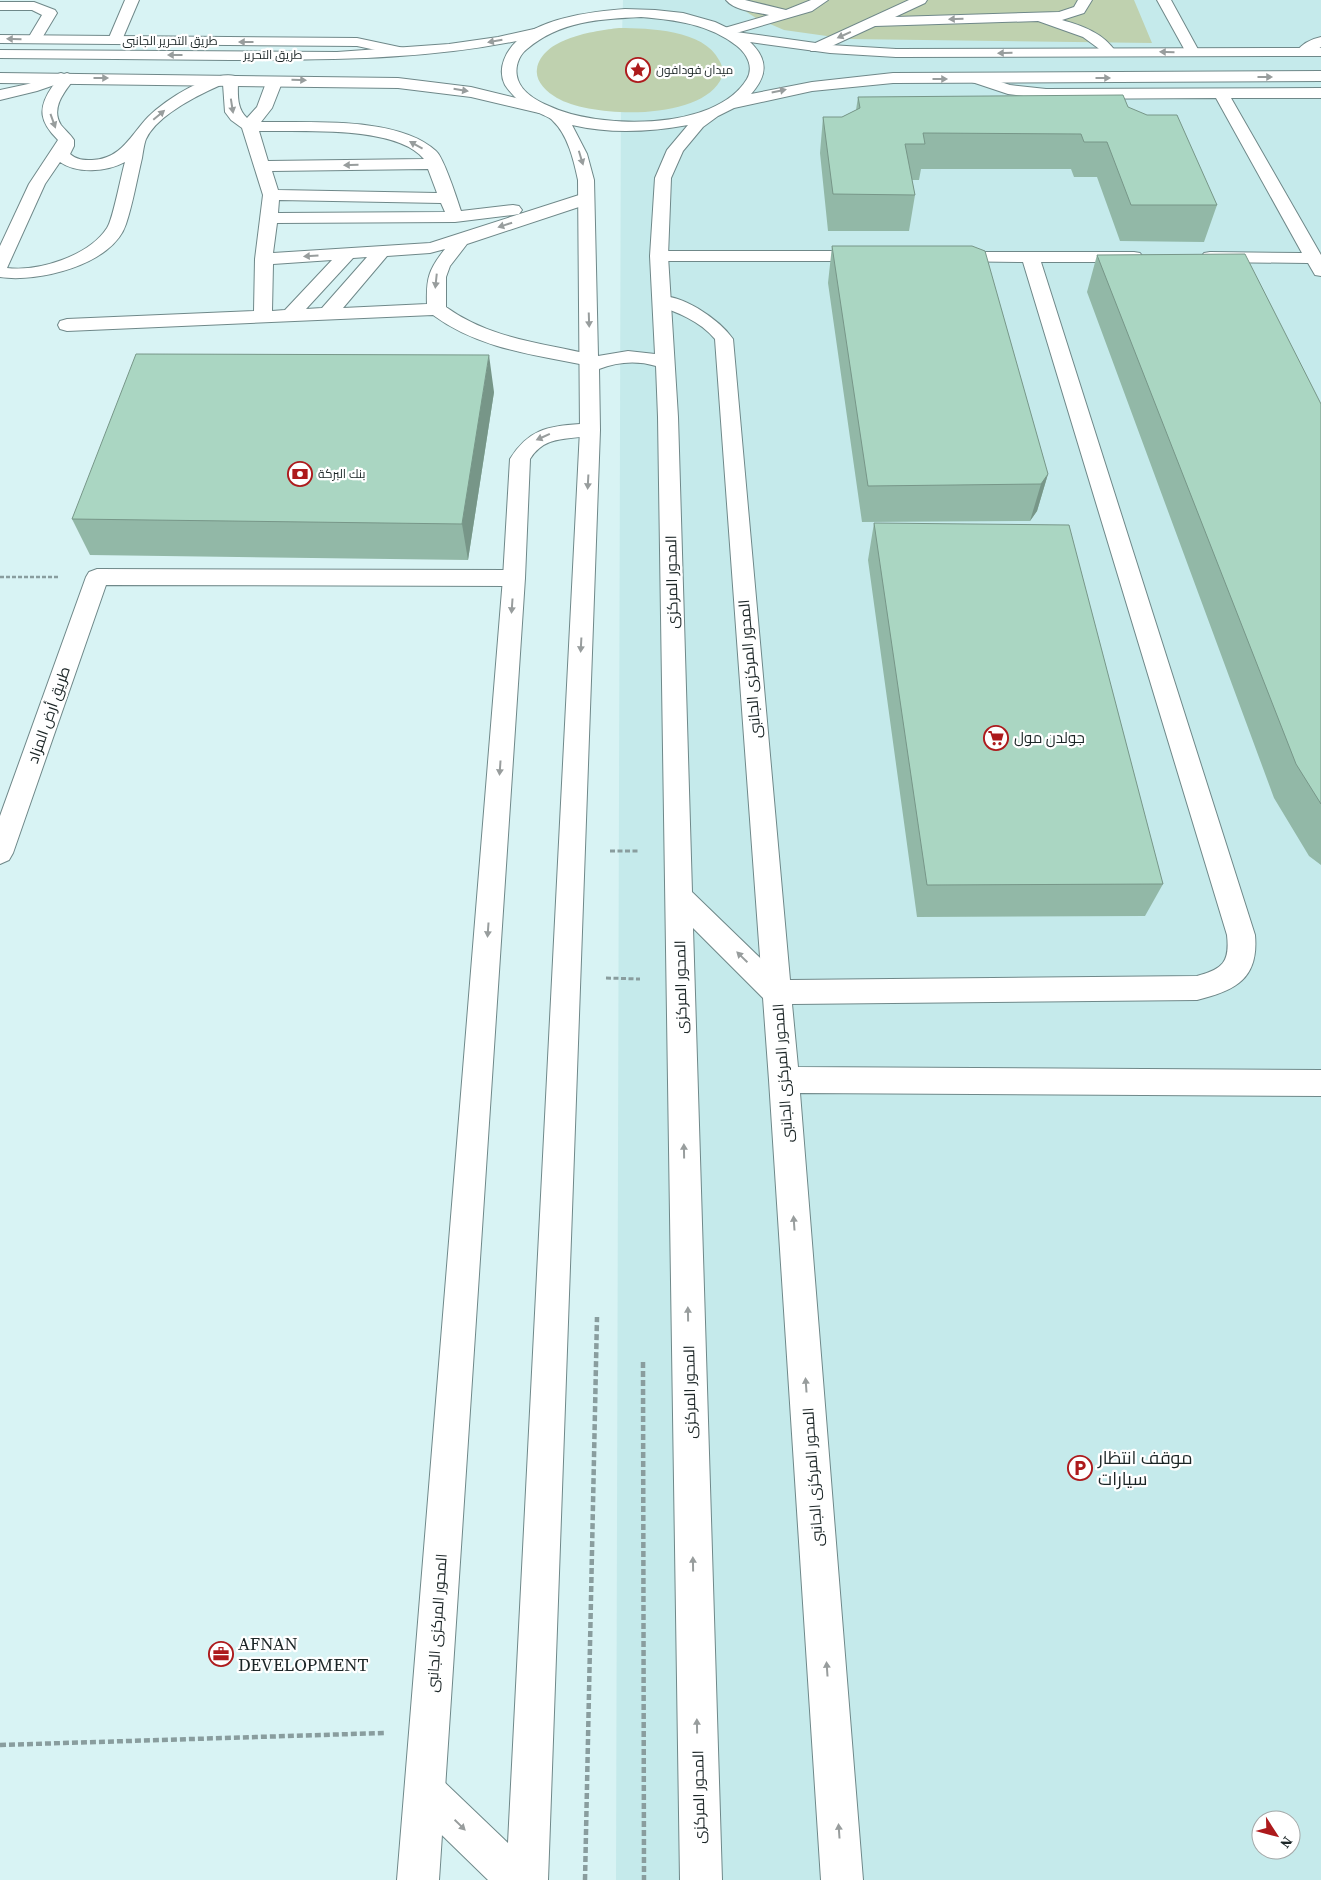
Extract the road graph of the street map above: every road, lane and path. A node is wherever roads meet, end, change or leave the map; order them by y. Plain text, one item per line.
1 (59, 0) edge
2 (132, 0) edge
3 (733, 0) edge
4 (821, 0) edge
5 (920, 0) edge
6 (1063, 0) edge
7 (1164, 0) edge
8 (1000, 3) dead end
9 (1084, 4) edge
10 (581, 5) dead end
11 (686, 5) dead end
12 (0, 6) edge
13 (974, 6) dead end
14 (1037, 10) junction
15 (50, 13) junction
16 (785, 14) junction
17 (1008, 18) junction
18 (875, 22) junction
19 (559, 24) junction
20 (543, 31) junction
21 (727, 32) junction
22 (0, 39) edge
23 (34, 40) junction
24 (115, 40) junction
25 (1321, 41) edge
26 (816, 48) junction
27 (399, 52) junction
28 (1109, 52) junction
29 (1304, 52) junction
30 (1321, 52) edge
31 (1193, 53) junction
32 (0, 54) edge
33 (1321, 76) edge
34 (0, 78) edge
35 (64, 78) junction
36 (974, 78) junction
37 (226, 79) junction
38 (274, 80) junction
39 (382, 82) junction
40 (1321, 93) edge
41 (1221, 94) junction
42 (0, 95) edge
43 (722, 108) junction
44 (549, 112) junction
45 (249, 126) junction
46 (140, 135) junction
47 (66, 140) junction
48 (435, 164) junction
49 (441, 180) junction
50 (267, 193) junction
51 (585, 196) junction
52 (452, 207) junction
53 (461, 240) junction
54 (381, 252) junction
55 (347, 254) junction
56 (659, 256) junction
57 (884, 256) edge
58 (932, 256) edge
59 (1030, 257) junction
60 (1147, 257) edge
61 (1196, 257) edge
62 (264, 259) junction
63 (1317, 264) edge
64 (0, 266) edge
65 (0, 272) edge
66 (372, 292) dead end
67 (662, 302) junction
68 (437, 309) junction
69 (355, 312) junction
70 (328, 313) junction
71 (291, 315) junction
72 (263, 316) junction
73 (67, 325) dead end
74 (590, 363) junction
75 (666, 363) junction
76 (590, 430) junction
77 (0, 577) edge
78 (97, 577) junction
79 (514, 578) junction
80 (678, 851) junction
81 (0, 853) edge
82 (607, 861) dead end
83 (679, 896) junction
84 (605, 968) dead end
85 (605, 978) junction
86 (680, 980) junction
87 (605, 988) dead end
88 (776, 992) junction
89 (784, 1080) junction
90 (1321, 1082) edge
91 (597, 1315) dead end
92 (429, 1731) junction
93 (0, 1745) edge
94 (425, 1791) junction
95 (418, 1880) edge
96 (518, 1880) edge
97 (527, 1880) edge
98 (585, 1880) edge
99 (700, 1880) edge
100 (842, 1880) edge

1 - 15 main road
2 - 24 main road
3 - 16 main road
4 - 16 main road
5 - 18 main road
6 - 9 main road
7 - 31 main road
8 - 14 main road
9 - 14 main road
10 - 19 main road
11 - 21 main road
12 - 15 main road
13 - 17 main road
14 - 17 main road
14 - 28 main road
15 - 23 main road
16 - 21 main road
17 -> 18 main road
18 -> 26 main road
19 - 20 main road
19 - 21 main road
20 -> 27 main road, طريق التحرير
20 - 44 main road
21 - 26 main road
21 - 43 main road
23 -> 22 main road, طريق التحرير الجانبى
23 - 24 main road, طريق التحرير الجانبى
27 -> 24 main road, طريق التحرير الجانبى
25 - 29 main road
28 -> 26 main road
27 -> 32 main road, طريق التحرير
27 - 39 main road
31 -> 28 main road
29 - 30 main road
29 - 31 main road
36 -> 33 main road
34 - 35 main road, طريق التحرير
35 -> 37 main road, طريق التحرير
35 - 42 main road
35 -> 47 main road
36 - 41 main road
43 -> 36 main road
37 - 38 main road, طريق التحرير
37 -> 45 main road
46 -> 37 main road
38 -> 39 main road, طريق التحرير
38 - 45 main road
39 -> 44 main road, طريق التحرير
40 - 41 main road
41 - 63 main road
43 - 44 main road
43 - 56 main road, المحور المركزى
44 -> 51 main road
48 -> 45 main road
45 - 50 main road
46 - 47 main road
46 - 65 main road
47 - 64 main road
48 - 49 main road
48 -> 50 main road
49 - 50 main road
49 - 52 main road
50 - 52 main road
50 - 52 main road
50 - 62 main road
51 - 52 main road
51 -> 53 main road
51 -> 74 main road
53 - 54 main road
53 -> 68 main road
54 - 55 main road
54 - 70 main road
55 -> 62 main road
55 - 71 main road
56 - 57 main road
56 - 67 main road, المحور المركزى
58 - 59 main road
59 - 60 main road
59 - 88 main road
61 - 63 main road
62 - 72 main road
66 - 69 main road
67 - 75 main road, المحور المركزى
67 - 88 main road, المحور المركزى الجانبى
68 - 69 main road
68 - 74 main road
69 - 70 main road
70 - 71 main road
71 - 72 main road
72 - 73 main road
74 - 75 main road
74 - 76 main road
75 - 80 main road, المحور المركزى
76 -> 79 main road, المحور المركزى الجانبى
76 -> 97 main road
77 - 78 path
78 - 79 main road
78 - 81 main road, طريق أرض المزاد
79 -> 92 main road, المحور المركزى الجانبى
80 - 82 path
80 - 83 main road, المحور المركزى
83 - 86 main road, المحور المركزى
88 -> 83 main road
84 - 85 path
85 - 86 path
85 - 87 path
99 -> 86 main road, المحور المركزى
88 - 89 main road, المحور المركزى الجانبى
89 - 90 main road
100 -> 89 main road, المحور المركزى الجانبى
91 - 98 path
92 - 93 path
92 - 94 main road, المحور المركزى الجانبى
94 - 95 main road, المحور المركزى الجانبى
94 -> 96 main road

